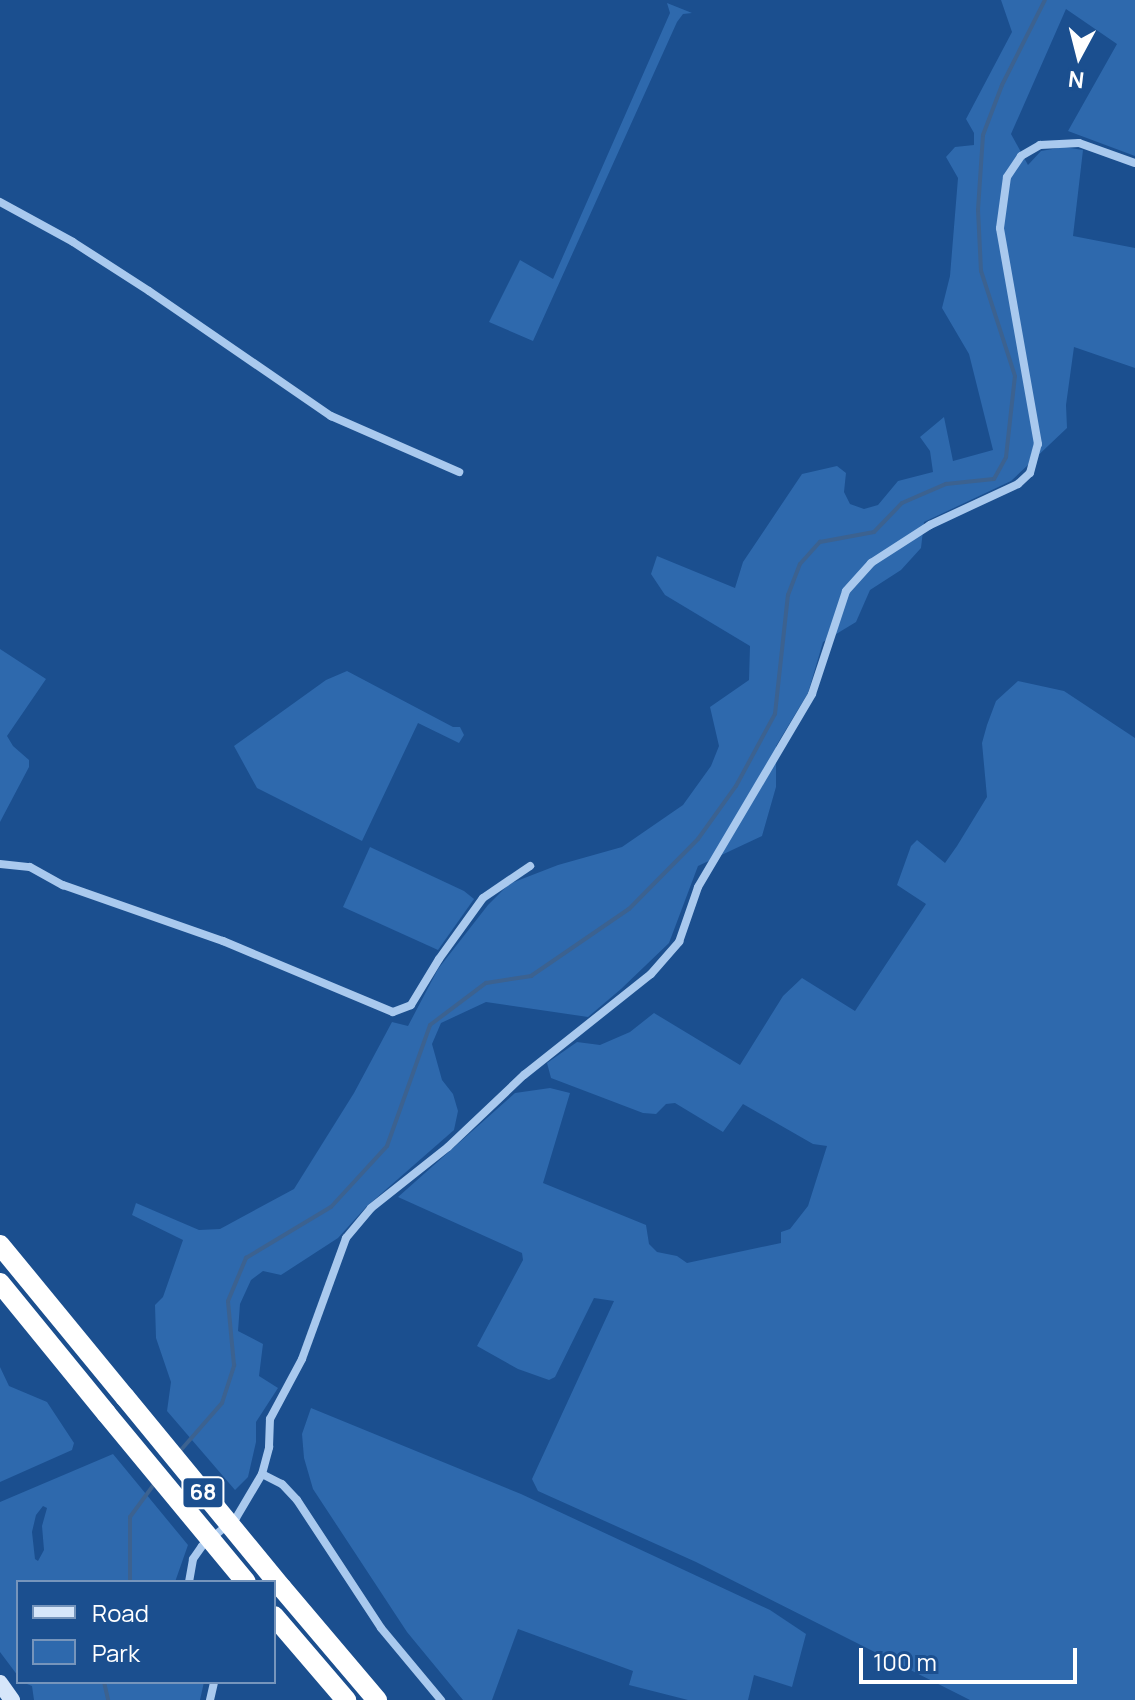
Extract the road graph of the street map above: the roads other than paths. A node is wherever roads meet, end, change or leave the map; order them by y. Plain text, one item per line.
1 (1135, 163) edge
2 (0, 202) edge
3 (459, 472) dead end
4 (0, 864) edge
5 (530, 866) dead end
6 (0, 1245) edge
7 (0, 1283) edge
8 (262, 1474) junction
9 (189, 1580) edge
10 (244, 1580) edge
11 (275, 1580) edge
12 (276, 1581) edge
13 (276, 1618) edge
14 (0, 1683) edge
15 (12, 1700) edge
16 (346, 1700) edge
17 (377, 1700) edge
18 (441, 1700) edge

1 - 8 street
2 - 3 street
4 - 5 street
6 - 11 highway, 68, bridge
7 - 10 highway, 68, bridge
8 - 9 street
8 - 18 street
12 - 17 highway, 68, bridge
13 - 16 highway
14 - 15 main road

